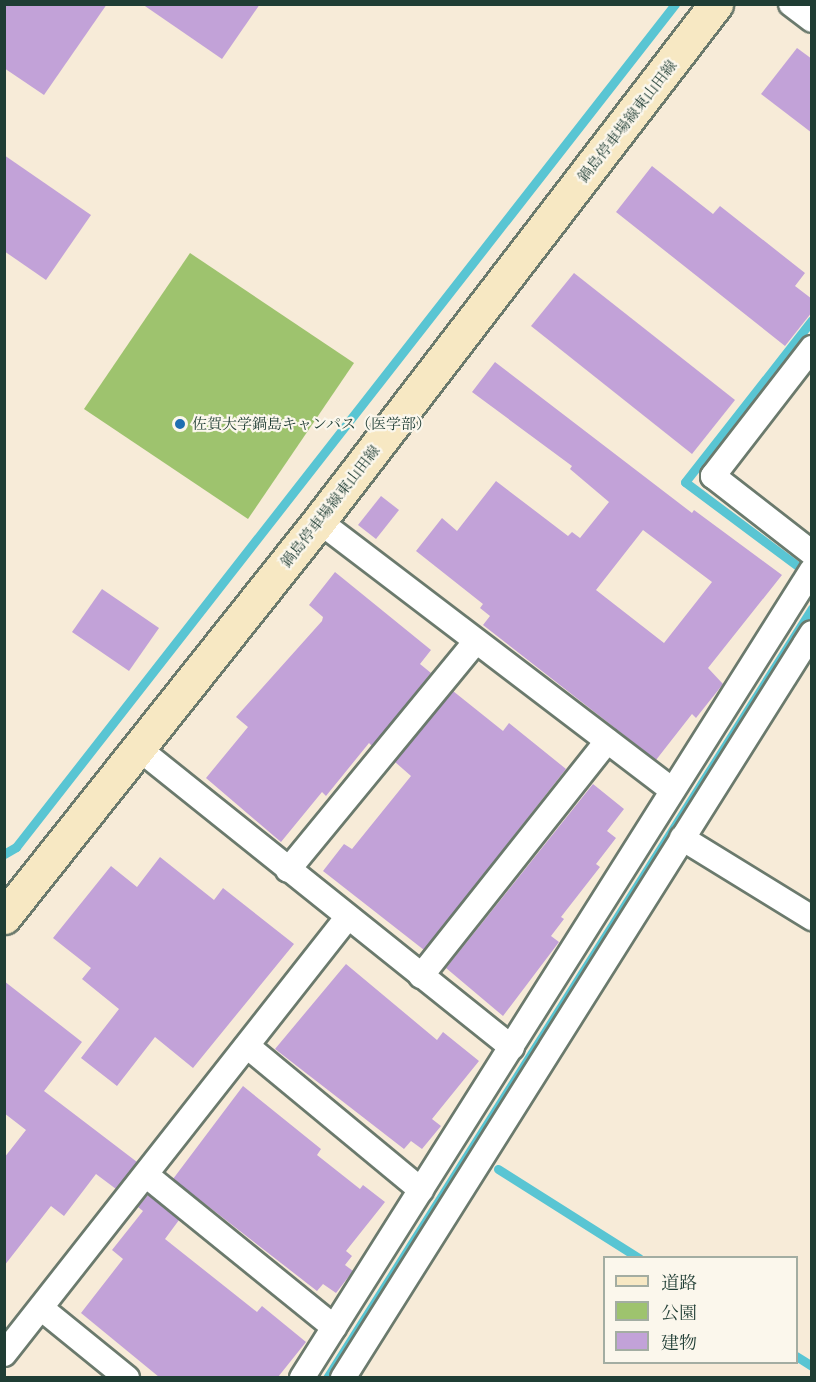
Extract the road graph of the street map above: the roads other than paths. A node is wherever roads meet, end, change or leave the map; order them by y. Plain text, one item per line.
1 (716, 4) edge
2 (791, 4) edge
3 (812, 20) edge
4 (812, 348) edge
5 (319, 520) junction
6 (812, 553) edge
7 (807, 576) edge
8 (812, 633) edge
9 (476, 641) junction
10 (607, 741) junction
11 (138, 748) junction
12 (672, 790) junction
13 (682, 838) junction
14 (288, 870) junction
15 (4, 917) edge
16 (347, 918) junction
17 (812, 918) edge
18 (421, 976) junction
19 (247, 1046) junction
20 (512, 1048) junction
21 (146, 1175) junction
22 (421, 1190) junction
23 (41, 1308) junction
24 (334, 1327) junction
25 (4, 1354) edge
26 (127, 1377) edge
27 (302, 1377) edge
28 (343, 1377) edge

1 - 5 main road, 鍋島停車場線東山田線
2 - 3 street
4 - 6 street
5 - 9 street
5 - 11 main road, 鍋島停車場線東山田線
7 - 12 street
8 - 13 street
9 - 10 street
9 - 14 street
10 - 12 street
10 - 18 street
11 - 14 street
11 - 15 main road, 鍋島停車場線東山田線
12 - 20 street
13 - 17 street
13 - 28 street
14 - 16 street
16 - 18 street
16 - 19 street
18 - 20 street
19 - 21 street
19 - 22 street
20 - 22 street
21 - 23 street
21 - 24 street
22 - 24 street
23 - 25 street
23 - 26 street
24 - 27 street

